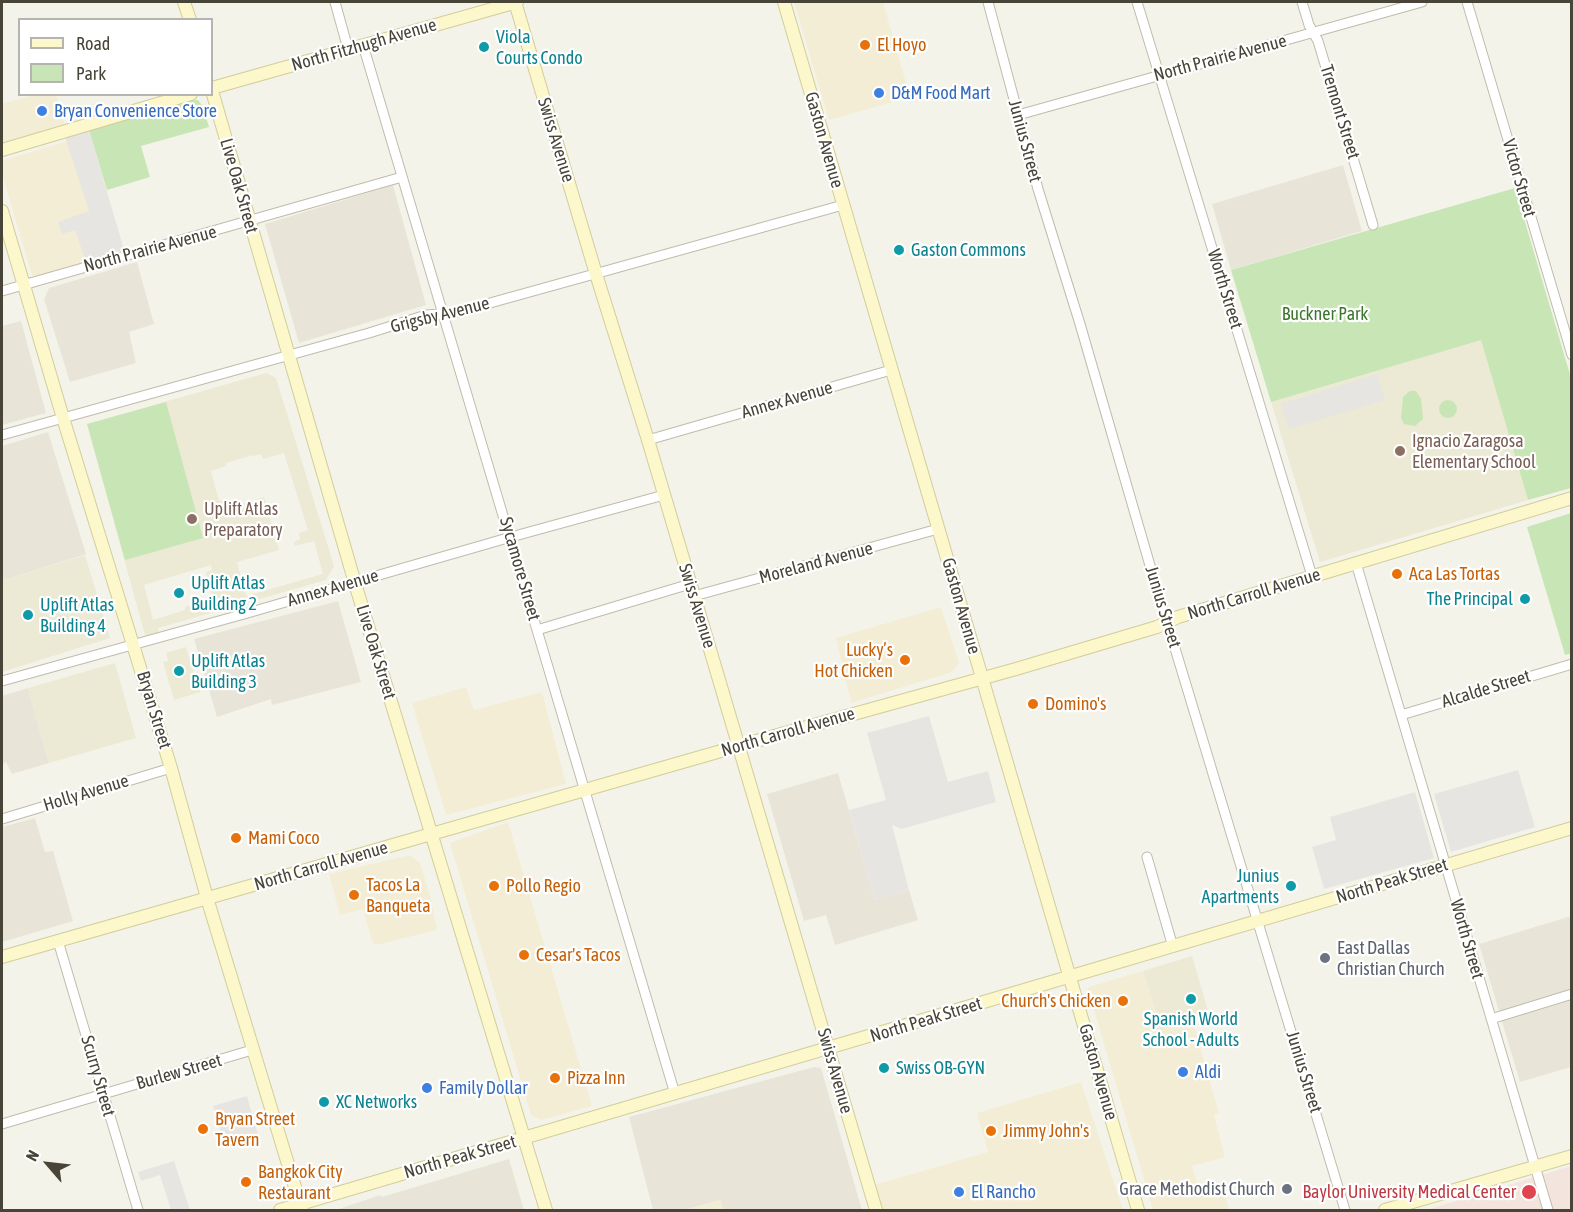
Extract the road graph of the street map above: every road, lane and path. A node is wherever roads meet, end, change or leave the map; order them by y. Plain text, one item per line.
1 (184, 2) edge
2 (335, 2) edge
3 (516, 2) edge
4 (784, 2) edge
5 (988, 2) edge
6 (1137, 2) edge
7 (1302, 2) edge
8 (1422, 2) edge
9 (1467, 2) edge
10 (189, 18) edge
11 (1313, 33) junction
12 (363, 45) junction
13 (348, 49) junction
14 (1160, 76) junction
15 (213, 90) edge
16 (213, 94) edge
17 (183, 96) edge
18 (1018, 116) junction
19 (2, 150) edge
20 (402, 177) junction
21 (843, 205) junction
22 (2, 211) edge
23 (249, 222) junction
24 (1373, 225) dead end
25 (596, 274) junction
26 (23, 285) junction
27 (2, 291) edge
28 (442, 314) junction
29 (287, 354) junction
30 (1572, 355) edge
31 (891, 370) junction
32 (63, 418) junction
33 (2, 435) edge
34 (648, 440) junction
35 (664, 495) junction
36 (1572, 498) edge
37 (938, 529) junction
38 (511, 537) junction
39 (1356, 563) junction
40 (1312, 576) junction
41 (355, 582) junction
42 (692, 590) junction
43 (1167, 621) junction
44 (537, 630) junction
45 (134, 644) junction
46 (1572, 664) edge
47 (982, 678) junction
48 (2, 681) edge
49 (1401, 715) junction
50 (738, 746) junction
51 (171, 768) junction
52 (585, 790) junction
53 (2, 819) edge
54 (1572, 828) edge
55 (432, 834) junction
56 (1147, 857) dead end
57 (1446, 865) junction
58 (207, 898) junction
59 (1259, 921) junction
60 (58, 941) junction
61 (1173, 946) junction
62 (2, 957) edge
63 (1070, 977) junction
64 (1572, 994) edge
65 (1491, 1019) junction
66 (828, 1049) junction
67 (252, 1050) junction
68 (104, 1094) junction
69 (675, 1094) junction
70 (2, 1124) edge
71 (525, 1138) junction
72 (1572, 1156) edge
73 (1535, 1167) junction
74 (301, 1208) edge
75 (138, 1210) edge
76 (280, 1210) edge
77 (546, 1210) edge
78 (876, 1210) edge
79 (1138, 1210) edge
80 (1345, 1210) edge
81 (1385, 1210) edge
82 (1548, 1210) edge

1 - 10 street
2 - 13 street
3 - 12 street, North Fitzhugh Avenue
3 - 25 street, Swiss Avenue
4 - 21 street, Gaston Avenue
5 - 18 street, Junius Street
6 - 14 street, Worth Street
7 - 11 street, Tremont Street
8 - 11 street, North Prairie Avenue
9 - 30 street, Victor Street
11 - 14 street, North Prairie Avenue
11 - 24 street, Tremont Street
12 - 13 street, North Fitzhugh Avenue
12 - 20 street, Sycamore Street
13 - 15 street, North Fitzhugh Avenue
14 - 18 street, North Prairie Avenue
14 - 40 street, Worth Street
16 - 23 street, Live Oak Street
17 - 19 street
18 - 43 street, Junius Street
20 - 23 street, North Prairie Avenue
20 - 28 street, Sycamore Street
21 - 25 street, Grigsby Avenue
21 - 31 street, Gaston Avenue
22 - 26 street, Bryan Street
23 - 26 street, North Prairie Avenue
23 - 29 street, Live Oak Street
25 - 28 street, Grigsby Avenue
25 - 34 street, Swiss Avenue
26 - 27 street, North Prairie Avenue
26 - 32 street, Bryan Street
28 - 29 street, Grigsby Avenue
28 - 38 street, Sycamore Street
29 - 32 street, Grigsby Avenue
29 - 41 street, Live Oak Street
31 - 34 street, Annex Avenue
31 - 37 street, Gaston Avenue
32 - 33 street, Grigsby Avenue
32 - 45 street, Bryan Street
34 - 35 street, Swiss Avenue
35 - 38 street, Annex Avenue
35 - 42 street, Swiss Avenue
36 - 39 street, North Carroll Avenue
37 - 42 street, Moreland Avenue
37 - 47 street, Gaston Avenue
38 - 41 street, Annex Avenue
38 - 44 street, Sycamore Street
39 - 40 street, North Carroll Avenue
39 - 49 street, Worth Street
40 - 43 street, North Carroll Avenue
41 - 45 street, Annex Avenue
41 - 55 street, Live Oak Street
42 - 44 street, Moreland Avenue
42 - 50 street, Swiss Avenue
43 - 47 street, North Carroll Avenue
43 - 59 street, Junius Street
44 - 52 street, Sycamore Street
45 - 48 street, Annex Avenue
45 - 51 street, Bryan Street
46 - 49 street, Alcalde Street
47 - 50 street, North Carroll Avenue
47 - 63 street, Gaston Avenue
49 - 57 street, Worth Street
50 - 52 street, North Carroll Avenue
50 - 66 street, Swiss Avenue
51 - 53 street, Holly Avenue
51 - 58 street, Bryan Street
52 - 55 street, North Carroll Avenue
52 - 69 street, Sycamore Street
54 - 57 street, North Peak Street
55 - 58 street, North Carroll Avenue
55 - 71 street, Live Oak Street
56 - 61 street
57 - 59 street, North Peak Street
57 - 65 street, Worth Street
58 - 60 street, North Carroll Avenue
58 - 67 street, Bryan Street
59 - 61 street, North Peak Street
59 - 80 street, Junius Street
60 - 62 street, North Carroll Avenue
60 - 68 street, Scurry Street
61 - 63 street, North Peak Street
63 - 66 street, North Peak Street
63 - 79 street, Gaston Avenue
64 - 65 street
65 - 73 street, Worth Street
66 - 69 street, North Peak Street
66 - 78 street, Swiss Avenue
67 - 68 street, Burlew Street
67 - 74 street, Bryan Street
68 - 70 street, Burlew Street
68 - 75 street, Scurry Street
69 - 71 street, North Peak Street
71 - 74 street, North Peak Street
71 - 77 street, Live Oak Street
72 - 73 street
73 - 81 street
73 - 82 street, Worth Street
74 - 76 street, North Peak Street

